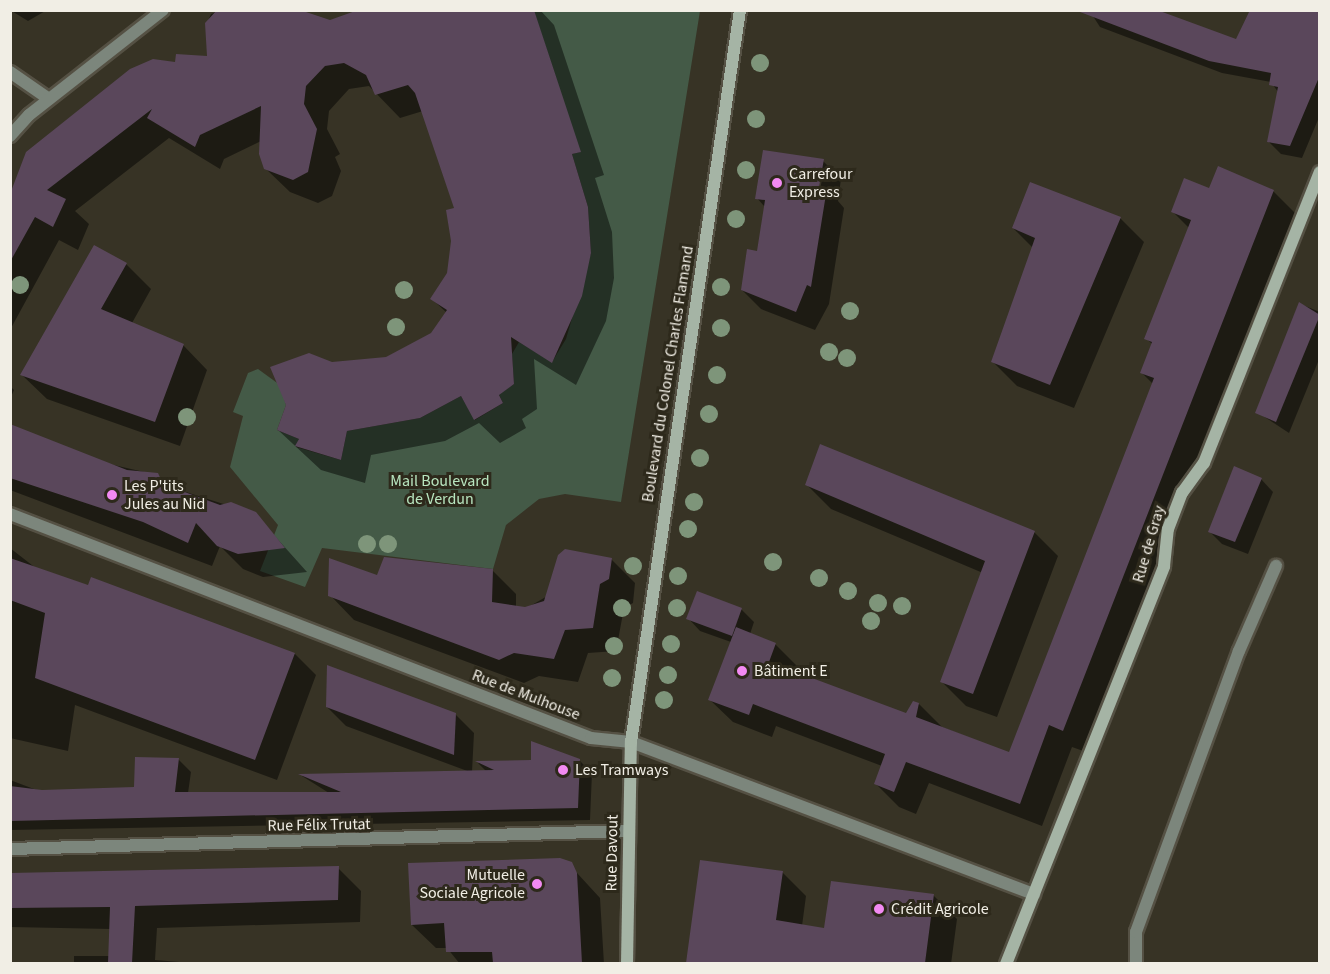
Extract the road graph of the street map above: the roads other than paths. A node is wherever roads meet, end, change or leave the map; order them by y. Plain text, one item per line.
1 (163, 10) edge
2 (740, 10) edge
3 (10, 72) edge
4 (49, 99) junction
5 (10, 136) edge
6 (1320, 172) edge
7 (10, 514) edge
8 (1276, 566) dead end
9 (631, 742) junction
10 (629, 831) junction
11 (10, 849) edge
12 (1034, 894) junction
13 (627, 963) edge
14 (1006, 963) edge
15 (1136, 963) edge

1 - 4 street
2 - 9 street, Boulevard du Colonel Charles Flamand
3 - 4 street
4 - 5 street
6 - 12 street, Rue de Gray
7 - 9 street, Rue de Mulhouse
8 - 15 street
9 - 10 street, Rue Davout
9 - 12 street, Rue de Mulhouse
10 - 11 street, Rue Félix Trutat
10 - 13 street, Rue Davout
12 - 14 street, Rue de Gray

